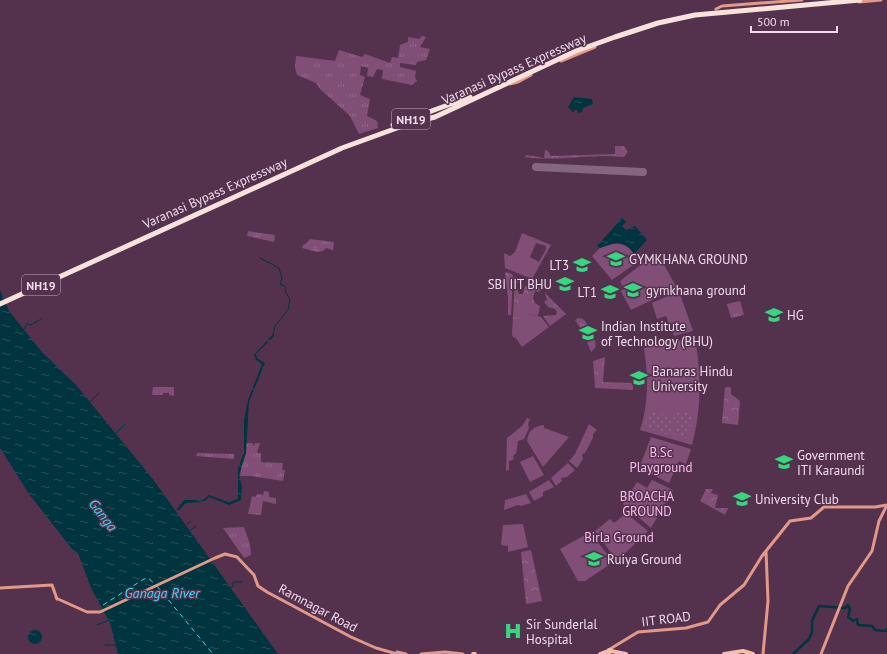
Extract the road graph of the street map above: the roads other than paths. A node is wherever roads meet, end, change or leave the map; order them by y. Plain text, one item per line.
1 (802, 0) edge
2 (834, 0) edge
3 (860, 0) edge
4 (881, 0) edge
5 (716, 9) junction
6 (577, 50) junction
7 (529, 75) junction
8 (247, 189) junction
9 (0, 303) edge
10 (887, 505) edge
11 (766, 551) junction
12 (0, 588) edge
13 (265, 591) junction
14 (609, 651) edge
15 (397, 654) edge
16 (406, 654) edge
17 (421, 654) edge
18 (432, 654) edge
19 (454, 654) edge
20 (463, 654) edge
21 (600, 654) edge
22 (618, 654) edge
23 (626, 654) edge
24 (724, 654) edge
25 (731, 654) edge
26 (750, 654) edge
27 (753, 654) edge
28 (763, 654) edge
29 (821, 654) edge

1 - 5 street
2 - 5 highway, Varanasi Bypass Expressway / NH19
3 - 6 highway, Varanasi Bypass Expressway / NH19
4 - 7 street
5 - 6 highway, Varanasi Bypass Expressway / NH19
6 - 7 highway, Varanasi Bypass Expressway / NH19
6 - 8 highway, Varanasi Bypass Expressway / NH19
7 - 8 highway, Varanasi Bypass Expressway / NH19
8 - 9 highway, Varanasi Bypass Expressway / NH19
10 - 11 street, IIT ROAD
10 - 29 street
11 - 14 street, IIT ROAD
11 - 28 street
12 - 13 street, Ramnagar Road
13 - 15 street, Ramnagar Road
13 - 16 street
14 - 21 main road
14 - 22 main road
14 - 23 main road
17 - 20 street
18 - 19 street
24 - 27 main road
25 - 26 main road

